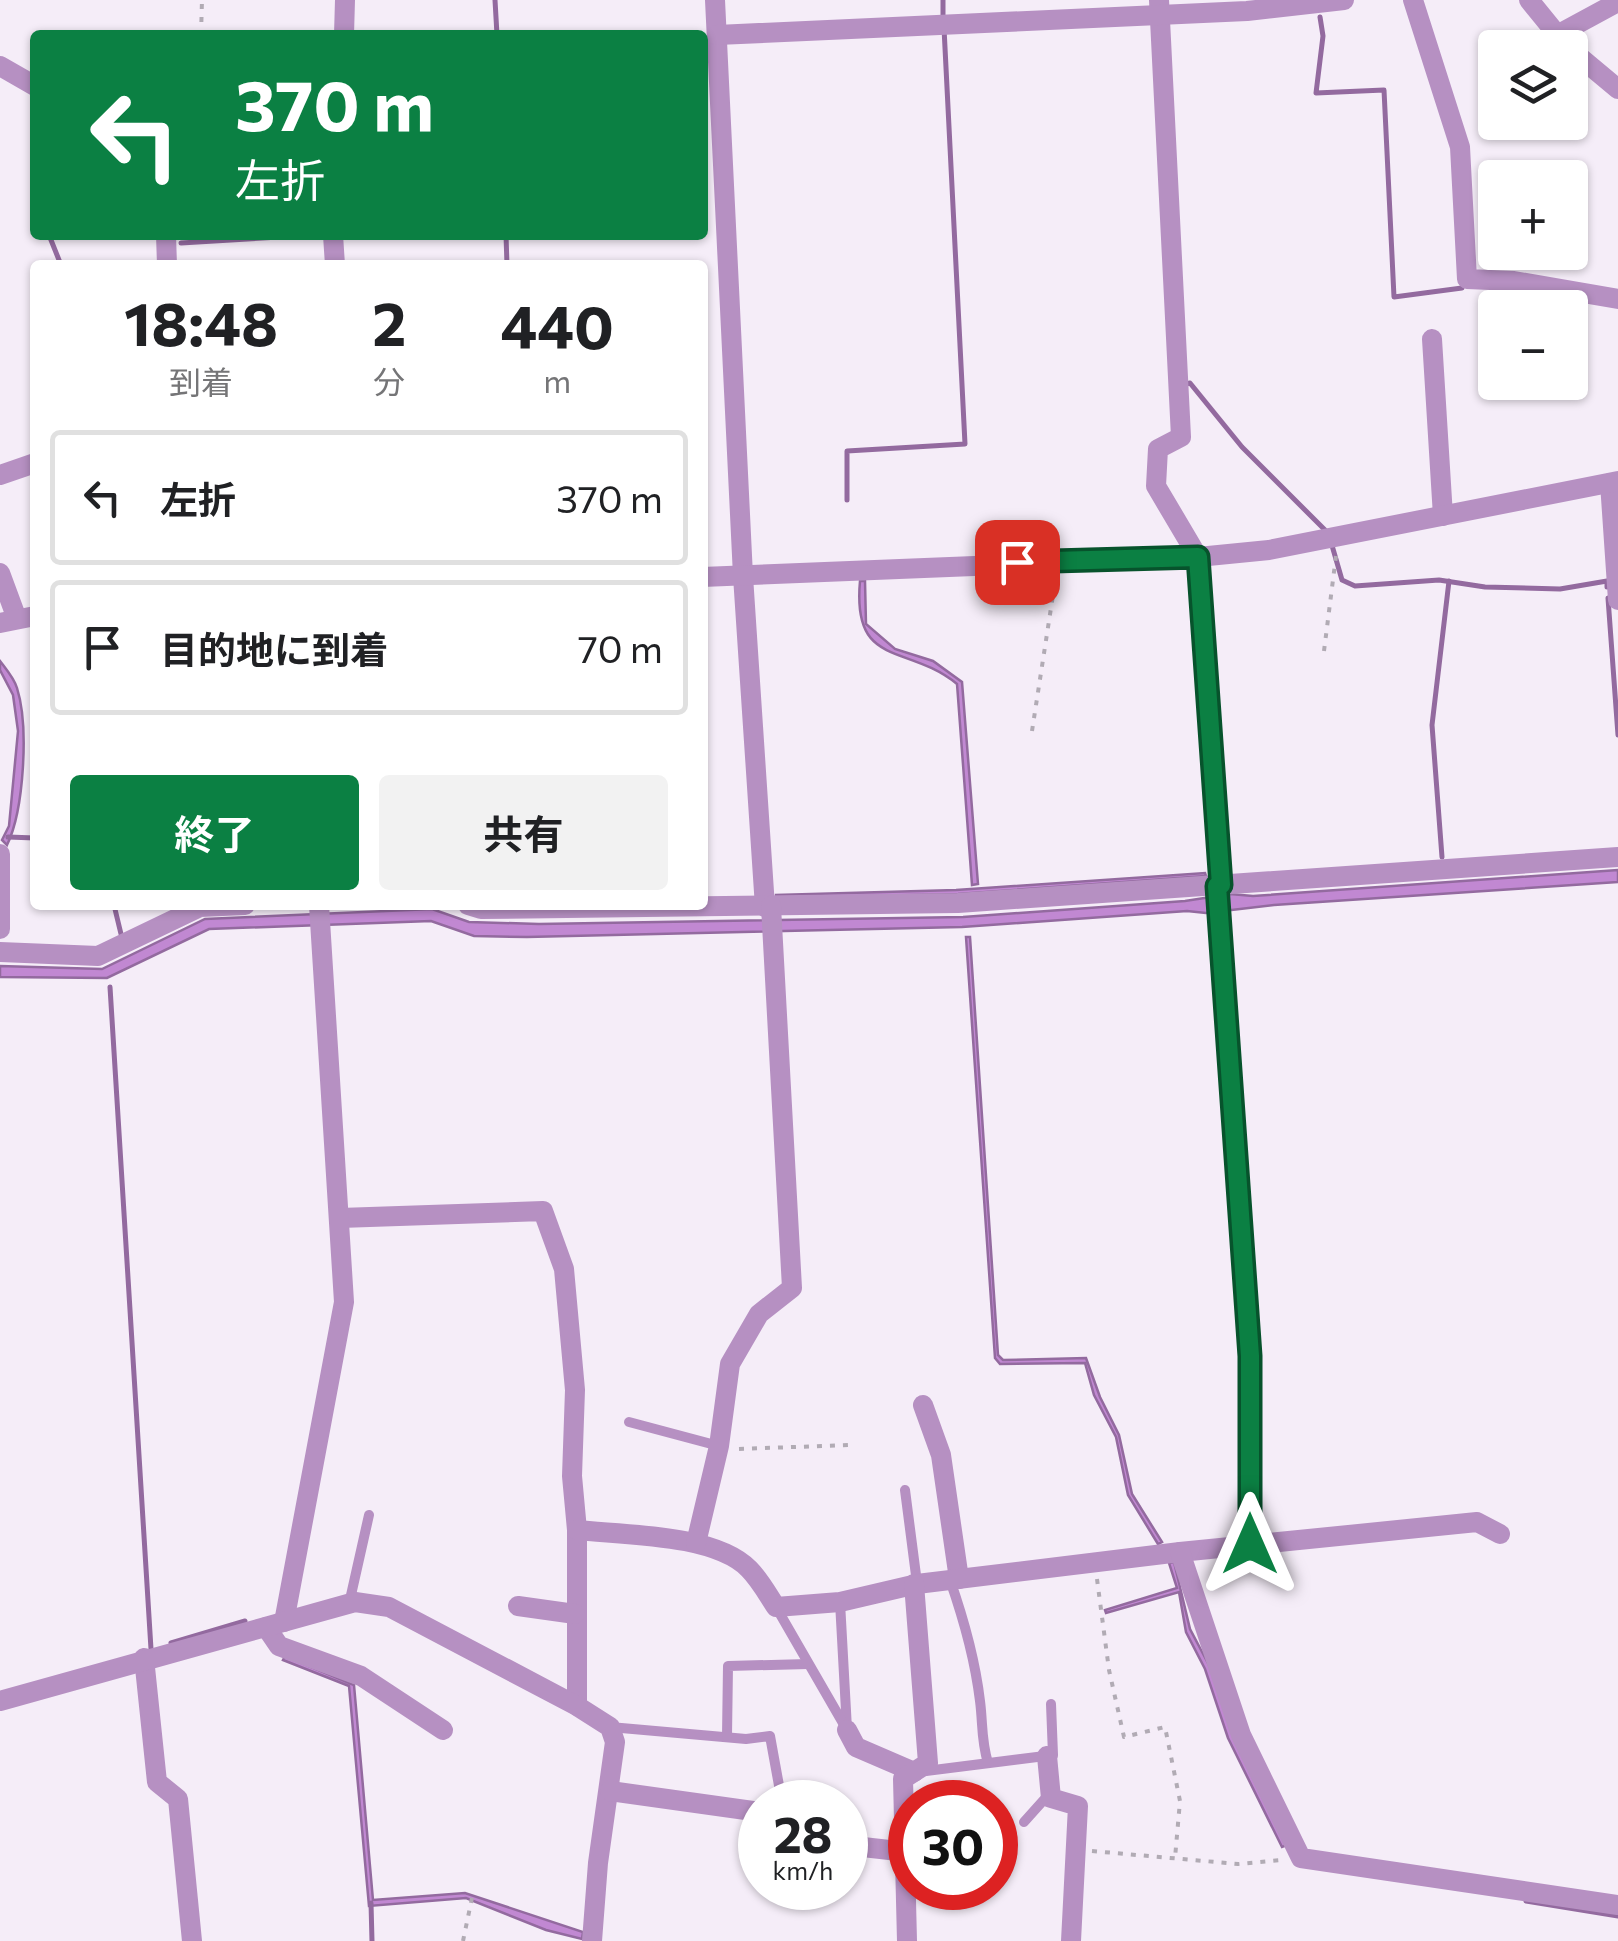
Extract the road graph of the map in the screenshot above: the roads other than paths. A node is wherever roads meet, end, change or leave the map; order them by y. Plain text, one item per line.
1 (345, 0) edge
2 (715, 0) edge
3 (1344, 0) edge
4 (1414, 0) edge
5 (1529, 0) edge
6 (1618, 2) edge
7 (1160, 6) edge
8 (344, 30) edge
9 (1554, 30) edge
10 (1583, 30) edge
11 (716, 35) junction
12 (1588, 64) edge
13 (0, 66) edge
14 (30, 83) edge
15 (1618, 89) edge
16 (712, 116) edge
17 (1618, 298) edge
18 (1432, 340) dead end
19 (30, 465) edge
20 (0, 475) edge
21 (1614, 482) edge
22 (1443, 516) junction
23 (1198, 557) junction
24 (0, 573) edge
25 (743, 576) junction
26 (708, 577) edge
27 (1618, 600) edge
28 (17, 620) edge
29 (0, 854) edge
30 (1618, 857) edge
31 (1218, 895) junction
32 (708, 906) edge
33 (768, 906) junction
34 (194, 910) edge
35 (319, 915) edge
36 (0, 930) edge
37 (0, 952) edge
38 (340, 1218) junction
39 (924, 1405) dead end
40 (629, 1422) dead end
41 (719, 1448) junction
42 (905, 1490) dead end
43 (369, 1515) dead end
44 (577, 1530) junction
45 (1500, 1534) dead end
46 (696, 1543) junction
47 (1250, 1544) junction
48 (1180, 1552) junction
49 (955, 1579) junction
50 (916, 1584) junction
51 (840, 1602) junction
52 (349, 1604) junction
53 (518, 1606) dead end
54 (776, 1607) junction
55 (575, 1614) junction
56 (275, 1624) junction
57 (144, 1658) junction
58 (808, 1664) junction
59 (0, 1700) edge
60 (1050, 1704) dead end
61 (577, 1706) junction
62 (610, 1727) junction
63 (444, 1730) dead end
64 (847, 1730) junction
65 (727, 1736) junction
66 (1046, 1756) junction
67 (988, 1763) junction
68 (914, 1772) junction
69 (778, 1780) edge
70 (903, 1780) edge
71 (610, 1791) junction
72 (1050, 1792) junction
73 (738, 1809) edge
74 (1024, 1822) dead end
75 (1618, 1904) edge
76 (907, 1910) edge
77 (192, 1941) edge
78 (592, 1941) edge
79 (907, 1941) edge
80 (1071, 1941) edge

1 - 8 street
2 - 11 street
3 - 7 street
4 - 17 street
5 - 9 street
6 - 10 street
7 - 11 street
7 - 23 street
11 - 16 street
12 - 15 street
13 - 14 street
16 - 25 street
18 - 22 street
19 - 20 street
21 - 22 street
21 - 27 street
22 - 23 street
23 - 25 street
23 - 31 street
24 - 28 street
25 - 26 street
25 - 33 street
29 - 36 street
30 - 31 street
31 - 33 street
31 - 47 street
32 - 33 street
33 - 41 street
34 - 37 street
35 - 38 street
38 - 44 street
38 - 56 street
39 - 49 street
40 - 41 lane
41 - 46 street
42 - 50 lane
43 - 52 lane
44 - 46 street
44 - 55 street
45 - 47 street
46 - 54 street
47 - 48 street
48 - 49 street
48 - 75 street
49 - 50 street
49 - 67 lane
50 - 51 street
50 - 68 street
51 - 54 street
51 - 64 lane
52 - 56 street
52 - 61 street
53 - 55 street
54 - 58 lane
55 - 61 street
56 - 57 street
56 - 63 street
57 - 59 street
57 - 77 street
58 - 64 lane
58 - 65 lane
60 - 66 lane
61 - 62 street
62 - 65 lane
62 - 71 street
64 - 68 street
65 - 69 lane
66 - 67 lane
66 - 72 street
67 - 68 lane
68 - 70 street
71 - 73 street
71 - 78 street
72 - 74 lane
72 - 80 street
76 - 79 street

